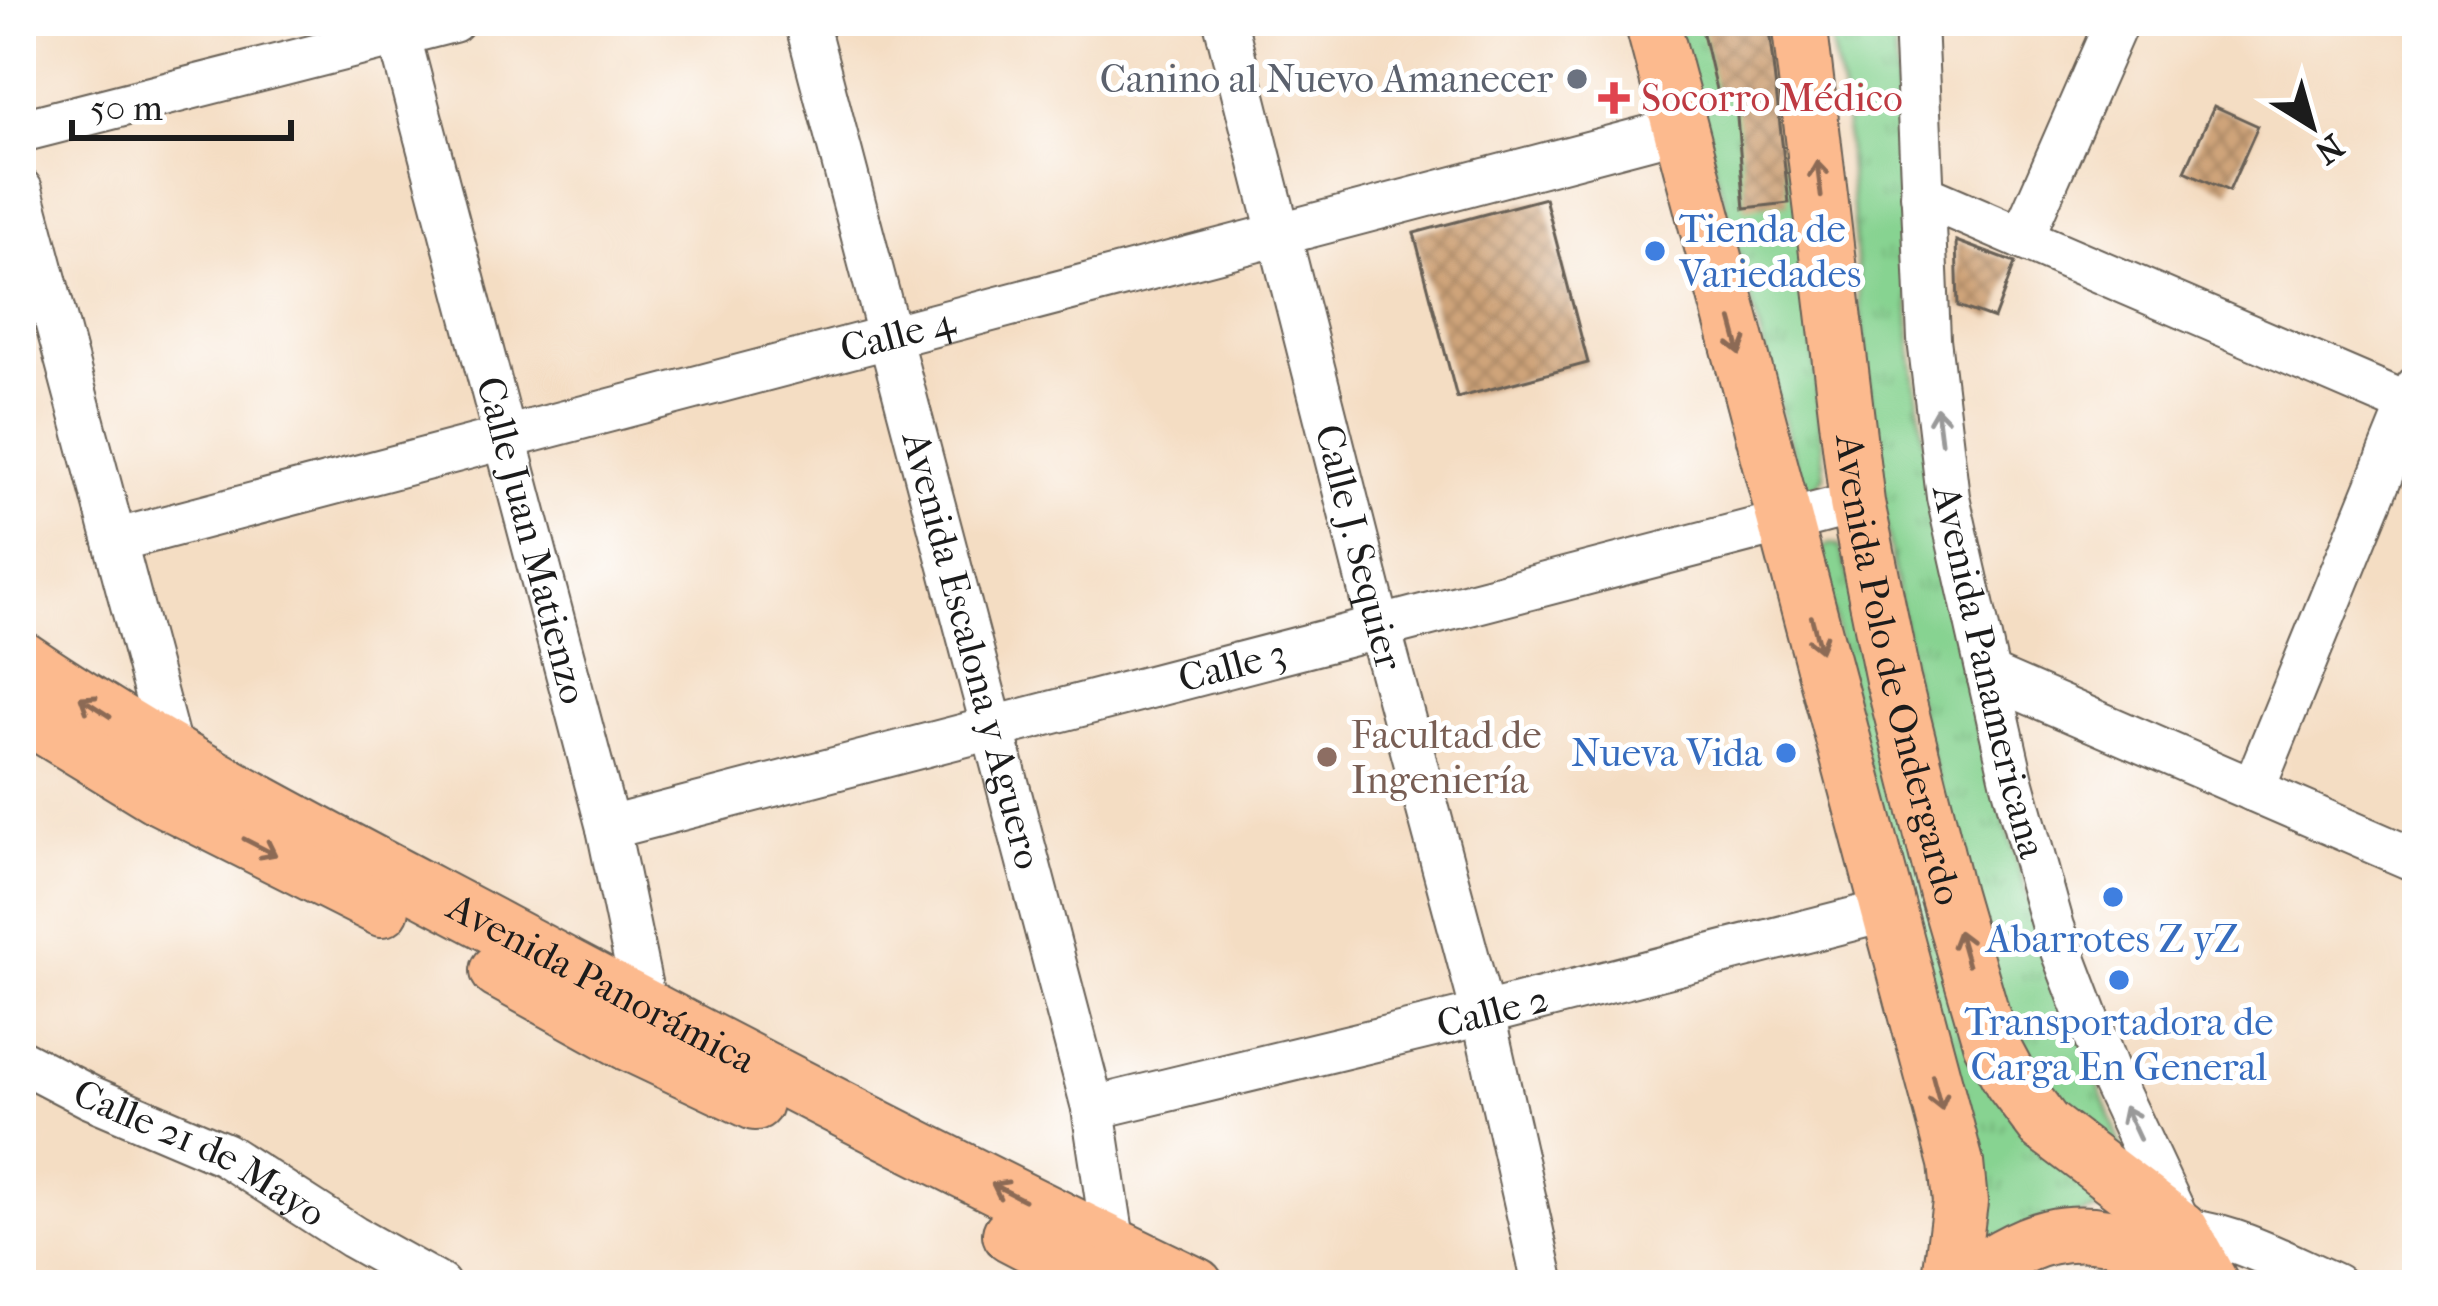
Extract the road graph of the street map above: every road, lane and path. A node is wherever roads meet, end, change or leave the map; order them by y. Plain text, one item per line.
1 (453, 21) edge
2 (806, 21) edge
3 (1226, 21) edge
4 (1652, 21) edge
5 (1799, 21) edge
6 (1915, 21) edge
7 (2117, 21) edge
8 (397, 28) edge
9 (1679, 129) junction
10 (21, 131) edge
11 (21, 190) edge
12 (1922, 195) junction
13 (1281, 235) junction
14 (2022, 238) junction
15 (892, 338) junction
16 (2414, 400) edge
17 (504, 440) junction
18 (1856, 503) junction
19 (1786, 521) junction
20 (117, 540) junction
21 (1378, 626) junction
22 (21, 658) edge
23 (1988, 675) junction
24 (21, 713) edge
25 (994, 728) junction
26 (162, 775) junction
27 (2253, 790) junction
28 (608, 828) junction
29 (2417, 862) edge
30 (1889, 910) junction
31 (1483, 1015) junction
32 (636, 1025) junction
33 (21, 1061) edge
34 (1093, 1108) junction
35 (2181, 1228) junction
36 (2100, 1234) junction
37 (1104, 1269) edge
38 (439, 1285) edge
39 (1196, 1285) edge
40 (1544, 1285) edge
41 (1954, 1285) edge
42 (2209, 1285) edge
43 (2335, 1285) edge

1 - 8 street
2 - 15 street, Avenida Escalona y Aguero
3 - 13 street, Calle J. Sequier
4 - 9 main road, Avenida Polo de Ondergardo
18 -> 5 main road, Avenida Polo de Ondergardo
6 - 12 street, Avenida Panamericana
7 - 14 street
8 - 10 street
8 - 17 street, Calle Juan Matienzo
9 - 13 street, Calle 4
9 -> 19 main road, Avenida Polo de Ondergardo
11 - 20 street
12 - 14 street
23 -> 12 street, Avenida Panamericana
13 - 15 street, Calle 4
13 - 21 street, Calle J. Sequier
14 - 16 street
15 - 17 street, Calle 4
15 - 25 street, Avenida Escalona y Aguero
16 - 27 street
17 - 20 street, Calle 4
17 - 28 street, Calle Juan Matienzo
18 - 19 street, Calle 3
35 -> 18 main road, Avenida Polo de Ondergardo
19 - 21 street, Calle 3
19 -> 30 main road, Avenida Polo de Ondergardo
20 - 26 street
21 - 25 street, Calle 3
21 - 31 street, Calle J. Sequier
26 -> 22 main road, Avenida Panorámica
23 - 27 street
35 -> 23 street, Avenida Panamericana
24 - 26 main road, Avenida Panorámica
25 - 28 street, Calle 3
25 - 34 street, Avenida Escalona y Aguero
26 - 32 main road, Avenida Panorámica
27 - 29 street
28 - 32 street, Calle Juan Matienzo
30 - 31 street, Calle 2
30 -> 41 main road, Avenida Polo de Ondergardo
31 - 34 street, Calle 2
31 - 40 street, Calle J. Sequier
32 - 37 main road, Avenida Panorámica
33 - 38 street, Calle 21 de Mayo
34 - 37 street, Avenida Escalona y Aguero
35 - 36 street
35 - 42 main road, Avenida Panamericana
35 - 43 street
36 - 41 main road
36 - 42 main road
37 - 39 main road, Avenida Panorámica

